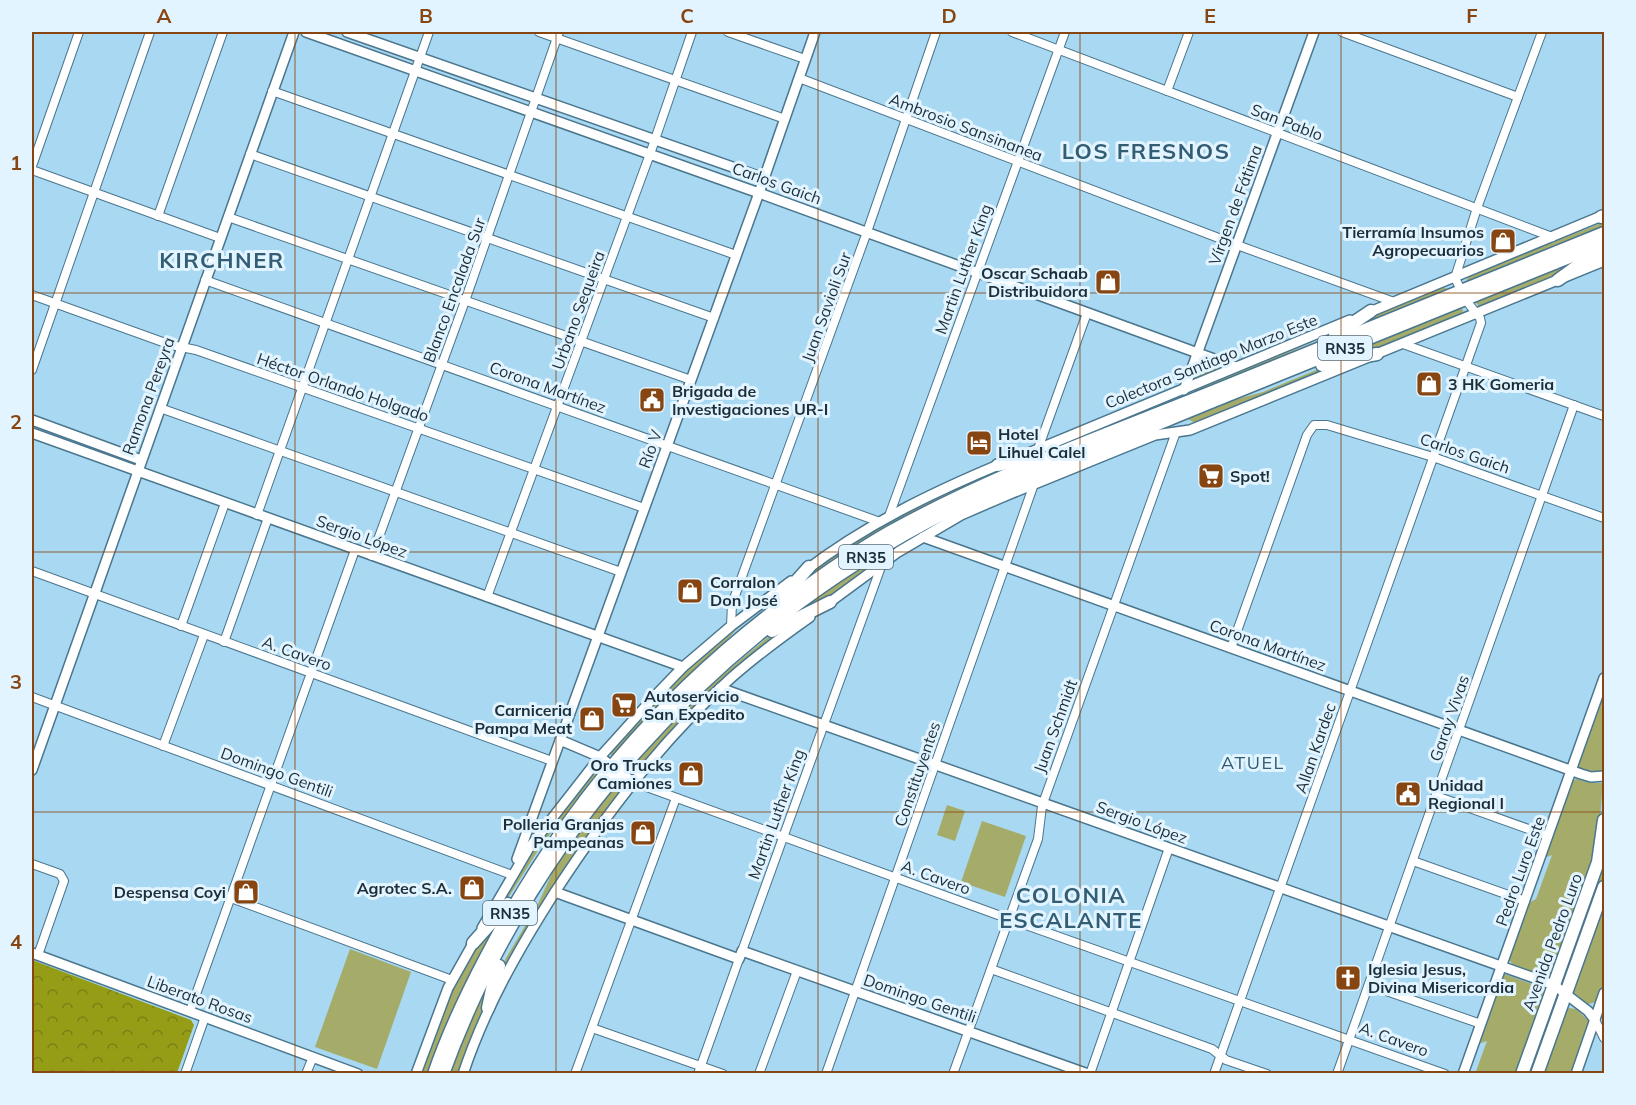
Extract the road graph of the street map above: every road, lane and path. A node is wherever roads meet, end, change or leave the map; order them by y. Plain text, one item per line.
1 (79, 32) edge
2 (150, 32) edge
3 (223, 32) edge
4 (294, 32) edge
5 (306, 32) edge
6 (347, 32) edge
7 (429, 32) edge
8 (539, 32) edge
9 (692, 32) edge
10 (728, 32) edge
11 (815, 32) edge
12 (936, 32) edge
13 (1012, 32) edge
14 (1065, 32) edge
15 (1189, 32) edge
16 (1314, 32) edge
17 (1342, 32) edge
18 (1542, 32) edge
19 (558, 35) edge
20 (1059, 50) junction
21 (420, 57) junction
22 (805, 59) junction
23 (416, 70) junction
24 (799, 78) junction
25 (675, 80) junction
26 (272, 91) junction
27 (1167, 91) junction
28 (536, 98) junction
29 (1518, 98) junction
30 (531, 112) junction
31 (785, 118) junction
32 (906, 119) junction
33 (1277, 133) junction
34 (393, 134) junction
35 (654, 139) junction
36 (250, 154) junction
37 (650, 154) junction
38 (1018, 162) junction
39 (32, 168) edge
40 (509, 175) junction
41 (764, 178) junction
42 (93, 193) junction
43 (759, 193) junction
44 (371, 196) junction
45 (1477, 208) junction
46 (158, 216) junction
47 (627, 216) junction
48 (1603, 216) edge
49 (228, 217) junction
50 (867, 232) junction
51 (1605, 233) edge
52 (1552, 237) junction
53 (220, 238) junction
54 (487, 238) junction
55 (1605, 243) edge
56 (1237, 245) junction
57 (1605, 250) edge
58 (736, 255) junction
59 (348, 259) junction
60 (1605, 261) edge
61 (978, 273) junction
62 (1455, 278) junction
63 (604, 279) junction
64 (205, 280) junction
65 (1558, 280) junction
66 (32, 295) edge
67 (1463, 295) junction
68 (465, 301) junction
69 (1394, 302) junction
70 (55, 303) junction
71 (1371, 311) junction
72 (1087, 313) junction
73 (1475, 315) junction
74 (714, 318) junction
75 (326, 323) junction
76 (581, 341) junction
77 (1402, 344) junction
78 (182, 347) junction
79 (1197, 354) junction
80 (1377, 354) junction
81 (442, 365) junction
82 (1466, 366) junction
83 (1236, 368) junction
84 (32, 369) edge
85 (691, 380) junction
86 (1236, 382) junction
87 (303, 387) junction
88 (1185, 389) junction
89 (1224, 397) junction
90 (1574, 405) junction
91 (557, 406) junction
92 (160, 408) junction
93 (1180, 410) junction
94 (1605, 416) edge
95 (32, 420) edge
96 (1142, 420) junction
97 (419, 428) junction
98 (1176, 432) junction
99 (32, 433) edge
100 (667, 446) junction
101 (1038, 449) junction
102 (280, 451) junction
103 (1433, 458) junction
104 (141, 460) junction
105 (998, 465) junction
106 (534, 469) junction
107 (137, 472) junction
108 (776, 484) junction
109 (1034, 484) junction
110 (396, 492) junction
111 (1542, 496) junction
112 (225, 503) junction
113 (644, 508) junction
114 (257, 515) junction
115 (890, 516) junction
116 (268, 518) junction
117 (1605, 518) edge
118 (880, 522) junction
119 (510, 533) junction
120 (923, 537) junction
121 (355, 550) junction
122 (372, 556) junction
123 (882, 564) junction
124 (809, 567) junction
125 (1005, 567) junction
126 (32, 571) edge
127 (621, 572) junction
128 (94, 594) junction
129 (487, 597) junction
130 (830, 602) junction
131 (1114, 606) junction
132 (181, 626) junction
133 (731, 626) junction
134 (204, 635) junction
135 (597, 636) junction
136 (224, 642) junction
137 (1231, 648) junction
138 (725, 650) junction
139 (683, 667) junction
140 (310, 674) junction
141 (1605, 678) edge
142 (720, 688) junction
143 (695, 690) junction
144 (1349, 691) junction
145 (32, 698) edge
146 (54, 706) junction
147 (824, 725) junction
148 (1459, 730) junction
149 (560, 740) junction
150 (163, 746) junction
151 (600, 757) junction
152 (552, 761) junction
153 (935, 764) junction
154 (615, 769) junction
155 (32, 770) edge
156 (1572, 771) junction
157 (1605, 776) edge
158 (633, 782) junction
159 (271, 786) junction
160 (1436, 796) junction
161 (676, 798) junction
162 (583, 802) junction
163 (1044, 803) junction
164 (1605, 820) edge
165 (1548, 836) junction
166 (783, 837) junction
167 (1169, 848) junction
168 (1413, 861) junction
169 (32, 864) edge
170 (548, 867) junction
171 (512, 875) junction
172 (895, 878) junction
173 (1605, 887) edge
174 (1280, 888) junction
175 (555, 892) junction
176 (231, 898) junction
177 (1525, 900) junction
178 (631, 919) junction
179 (1009, 919) junction
180 (1389, 927) junction
181 (473, 943) junction
182 (35, 954) edge
183 (741, 955) junction
184 (1129, 962) junction
185 (1501, 967) junction
186 (991, 969) junction
187 (797, 970) junction
188 (452, 980) junction
189 (1369, 985) junction
190 (1554, 985) junction
191 (855, 991) junction
192 (1566, 993) junction
193 (1605, 993) edge
194 (1239, 1001) junction
195 (1600, 1007) junction
196 (488, 1008) junction
197 (190, 1011) junction
198 (1588, 1011) junction
199 (1112, 1012) junction
200 (205, 1017) junction
201 (1595, 1020) junction
202 (1481, 1024) junction
203 (592, 1028) junction
204 (968, 1031) junction
205 (1605, 1038) edge
206 (1349, 1040) junction
207 (1220, 1055) junction
208 (313, 1057) junction
209 (699, 1070) edge
210 (184, 1074) edge
211 (306, 1074) edge
212 (358, 1074) edge
213 (416, 1074) edge
214 (434, 1074) edge
215 (443, 1074) edge
216 (463, 1074) edge
217 (575, 1074) edge
218 (723, 1074) edge
219 (759, 1074) edge
220 (826, 1074) edge
221 (953, 1074) edge
222 (1089, 1074) edge
223 (1214, 1074) edge
224 (1267, 1074) edge
225 (1337, 1074) edge
226 (1445, 1074) edge
227 (1463, 1074) edge
228 (1522, 1074) edge
229 (1537, 1074) edge
230 (1576, 1074) edge

1 - 39 street
2 - 42 street
3 - 46 street
4 - 26 street, Ramona Pereyra
5 - 23 street, Carlos Gaich
6 - 21 street, Carlos Gaich
7 - 21 street
8 - 19 street
9 - 25 street, Urbano Sequeira
10 - 22 street
11 - 22 street, Río V
12 - 32 street, Juan Savioli Sur
13 - 20 street, San Pablo
14 - 20 street, Martin Luther King
15 - 27 street
16 - 33 street, Vírgen de Fátima
17 - 29 street
18 - 29 street
19 - 25 street
19 - 28 street, Blanco Encalada Sur
20 - 27 street, San Pablo
20 - 38 street, Martin Luther King
21 - 23 street
21 - 28 street, Carlos Gaich
22 - 24 street, Río V
23 - 30 street, Carlos Gaich
23 - 34 street
24 - 31 street, Río V
24 - 32 street, Ambrosio Sansinanea
25 - 31 street
25 - 35 street, Urbano Sequeira
26 - 34 street
26 - 36 street, Ramona Pereyra
27 - 33 street, San Pablo
28 - 30 street, Blanco Encalada Sur
28 - 35 street, Carlos Gaich
29 - 45 street
30 - 37 street, Carlos Gaich
30 - 40 street, Blanco Encalada Sur
31 - 41 street, Río V
32 - 38 street, Ambrosio Sansinanea
32 - 50 street, Juan Savioli Sur
33 - 45 street, San Pablo
33 - 56 street, Vírgen de Fátima
34 - 40 street
34 - 44 street
35 - 37 street, Urbano Sequeira
35 - 41 street, Carlos Gaich
36 - 44 street
36 - 49 street, Ramona Pereyra
37 - 43 street, Carlos Gaich
37 - 47 street, Urbano Sequeira
38 - 56 street, Ambrosio Sansinanea
38 - 61 street, Martin Luther King
39 - 42 street
40 - 47 street
40 - 54 street, Blanco Encalada Sur
41 - 43 street, Río V
42 - 46 street
42 - 70 street
43 - 50 street, Carlos Gaich
43 - 58 street, Río V
44 - 54 street
44 - 59 street
45 - 52 street, San Pablo
45 - 62 street
46 - 53 street
47 - 58 street
47 - 63 street, Urbano Sequeira
48 - 52 street, Colectora Santiago Marzo Este
49 - 53 street, Ramona Pereyra
49 - 59 street
50 - 61 street, Carlos Gaich
50 - 108 street, Juan Savioli Sur
51 - 67 main road, RN35
52 - 62 street, Colectora Santiago Marzo Este
53 - 64 street, Ramona Pereyra
54 - 63 street
54 - 68 street, Blanco Encalada Sur
55 - 67 main road, RN35
56 - 69 street, Ambrosio Sansinanea
56 - 79 street, Vírgen de Fátima
57 - 65 main road
58 - 74 street, Río V
59 - 68 street
59 - 75 street
60 - 65 street
61 - 72 street, Carlos Gaich
61 - 115 street, Martin Luther King
62 - 67 street
62 - 69 street, Colectora Santiago Marzo Este
63 - 74 street
63 - 76 street, Urbano Sequeira
64 - 75 street, Corona Martínez
64 - 78 street, Ramona Pereyra
65 - 73 street
66 - 70 street, Héctor Orlando Holgado
67 - 73 street
67 - 86 main road, RN35
67 - 89 main road, RN35
68 - 76 street
68 - 81 street, Blanco Encalada Sur
69 - 71 street, Colectora Santiago Marzo Este
70 - 78 street, Héctor Orlando Holgado
70 - 84 street
71 - 83 street, Colectora Santiago Marzo Este
71 - 86 main road
72 - 79 street, Carlos Gaich
72 - 101 street
73 - 77 street
73 - 82 street, Allan Kardec
74 - 85 street, Río V
75 - 81 street, Corona Martínez
75 - 87 street
76 - 85 street
76 - 91 street, Urbano Sequeira
77 - 80 street
77 - 82 street
78 - 87 street, Héctor Orlando Holgado
78 - 92 street, Ramona Pereyra
79 - 83 street, Carlos Gaich
79 - 88 street, Vírgen de Fátima
80 - 89 main road
80 - 98 street
81 - 91 street, Corona Martínez
81 - 97 street, Blanco Encalada Sur
82 - 90 street
82 - 103 street, Allan Kardec
83 - 88 street, Colectora Santiago Marzo Este
85 - 100 street, Río V
86 - 93 main road, RN35
87 - 97 street, Héctor Orlando Holgado
87 - 102 street
88 - 93 street, Juan Schmidt
88 - 101 street, Colectora Santiago Marzo Este
89 - 93 main road, RN35
90 - 94 street
90 - 111 street, Garay Vivas
91 - 100 street, Corona Martínez
91 - 106 street, Urbano Sequeira
92 - 102 street
92 - 104 street, Ramona Pereyra
93 - 96 main road, RN35
93 - 98 street, Juan Schmidt
93 - 143 main road, RN35
95 - 104 street
96 - 105 main road
96 - 138 main road, RN35
97 - 106 street, Héctor Orlando Holgado
97 - 110 street, Blanco Encalada Sur
98 - 109 street
98 - 131 street, Juan Schmidt
99 - 107 street, Sergio López
100 - 108 street, Corona Martínez
100 - 113 street, Río V
101 - 105 street, Colectora Santiago Marzo Este
102 - 110 street
102 - 114 street
103 - 111 street, Carlos Gaich
103 - 137 street, Carlos Gaich
103 - 144 street, Allan Kardec
104 - 107 street, Ramona Pereyra
105 - 115 street, Colectora Santiago Marzo Este
106 - 113 street, Héctor Orlando Holgado
106 - 119 street, Urbano Sequeira
107 - 112 street, Sergio López
107 - 128 street, Ramona Pereyra
108 - 118 street, Corona Martínez
108 - 133 street, Juan Savioli Sur
109 - 120 street
109 - 125 street, Constituyentes
110 - 119 street
110 - 122 street, Blanco Encalada Sur
111 - 117 street, Carlos Gaich
111 - 148 street, Garay Vivas
112 - 114 street, Sergio López
112 - 132 street
113 - 127 street, Río V
114 - 116 street, Sergio López
115 - 118 street, Colectora Santiago Marzo Este
116 - 121 street, Sergio López
116 - 136 street
118 - 124 street, Colectora Santiago Marzo Este
119 - 127 street
119 - 129 street, Urbano Sequeira
120 - 123 street
120 - 125 street, Corona Martínez
121 - 122 street, Sergio López
121 - 140 street
122 - 129 street, Sergio López
123 - 130 street
123 - 147 street, Martin Luther King
124 - 133 street, Colectora Santiago Marzo Este
124 - 138 main road
125 - 131 street, Corona Martínez
125 - 153 street, Constituyentes
126 - 128 street, A. Cavero
127 - 135 street, Río V
128 - 132 street, A. Cavero
128 - 146 street, Ramona Pereyra
129 - 135 street, Sergio López
130 - 142 street
130 - 143 main road
131 - 137 street, Corona Martínez
131 - 163 street, Juan Schmidt
132 - 134 street, A. Cavero
133 - 139 street, Colectora Santiago Marzo Este
134 - 136 street, A. Cavero
134 - 150 street
135 - 139 street, Sergio López
135 - 149 street, Río V
136 - 140 street, A. Cavero
137 - 144 street, Corona Martínez
138 - 154 main road, RN35
139 - 151 street, Colectora Santiago Marzo Este
140 - 152 street, A. Cavero
140 - 159 street
141 - 156 street, Pedro Luro Este
142 - 147 street, Sergio López
142 - 158 street
143 - 154 main road, RN35
144 - 148 street, Corona Martínez
144 - 174 street, Allan Kardec
145 - 146 street, Domingo Gentili
146 - 150 street, Domingo Gentili
146 - 155 street, Ramona Pereyra
147 - 153 street, Sergio López
147 - 166 street, Martin Luther King
148 - 156 street, Corona Martínez
148 - 160 street, Garay Vivas
149 - 151 street, A. Cavero
149 - 152 street, Río V
150 - 159 street, Domingo Gentili
151 - 154 street, A. Cavero
151 - 171 street, Colectora Santiago Marzo Este
152 - 171 street, Río V
153 - 163 street, Sergio López
153 - 172 street, Constituyentes
154 - 158 street, A. Cavero
154 - 162 main road, RN35
154 - 170 main road, RN35
156 - 157 street, Corona Martínez
156 - 165 street, Pedro Luro Este
158 - 161 street, A. Cavero
158 - 175 street
159 - 171 street, Domingo Gentili
159 - 176 street
160 - 165 street
160 - 168 street, Garay Vivas
161 - 166 street, A. Cavero
161 - 178 street
162 - 181 main road
162 - 214 main road, RN35
163 - 167 street, Sergio López
163 - 179 street, Juan Schmidt
164 - 190 main road, Avenida Pedro Luro
165 - 177 street, Pedro Luro Este
166 - 172 street, A. Cavero
166 - 183 street, Martin Luther King
167 - 174 street, Sergio López
167 - 184 street
168 - 177 street
168 - 180 street, Garay Vivas
169 - 182 street
170 - 196 main road
170 - 215 main road, RN35
171 - 181 street, Colectora Santiago Marzo Este
172 - 179 street, A. Cavero
172 - 191 street, Constituyentes
173 - 192 main road, Avenida Pedro Luro
174 - 180 street, Sergio López
174 - 194 street, Allan Kardec
175 - 178 street, Domingo Gentili
175 - 196 street
176 - 188 street
176 - 197 street
177 - 185 street, Pedro Luro Este
178 - 183 street, Domingo Gentili
178 - 203 street
179 - 184 street, A. Cavero
179 - 186 street, Juan Schmidt
180 - 185 street, Sergio López
180 - 189 street, Garay Vivas
181 - 188 street, Colectora Santiago Marzo Este
182 - 197 street, Liberato Rosas
183 - 187 street, Domingo Gentili
183 - 209 street, Martin Luther King
184 - 194 street, A. Cavero
184 - 199 street
185 - 190 street, Sergio López
185 - 202 street, Pedro Luro Este
186 - 199 street
186 - 204 street, Juan Schmidt
187 - 191 street, Domingo Gentili
187 - 219 street
188 - 213 street, Colectora Santiago Marzo Este
189 - 202 street
189 - 206 street, Garay Vivas
190 - 192 street, Sergio López
190 - 228 main road, Avenida Pedro Luro
191 - 204 street, Domingo Gentili
191 - 220 street, Constituyentes
192 - 198 street, Sergio López
192 - 229 main road, Avenida Pedro Luro
193 - 195 street
194 - 206 street, A. Cavero
194 - 207 street, Allan Kardec
195 - 198 street
195 - 201 street
196 - 216 street
197 - 200 street, Liberato Rosas
198 - 201 street, Sergio López
199 - 207 street
199 - 222 street
200 - 208 street, Liberato Rosas
200 - 210 street
201 - 205 street
201 - 230 street
202 - 227 street, Pedro Luro Este
203 - 209 street
203 - 217 street
204 - 221 street, Juan Schmidt
204 - 222 street, Domingo Gentili
206 - 225 street, Garay Vivas
206 - 226 street, A. Cavero
207 - 223 street, Allan Kardec
207 - 224 street
208 - 211 street
208 - 212 street, Liberato Rosas
209 - 218 street

